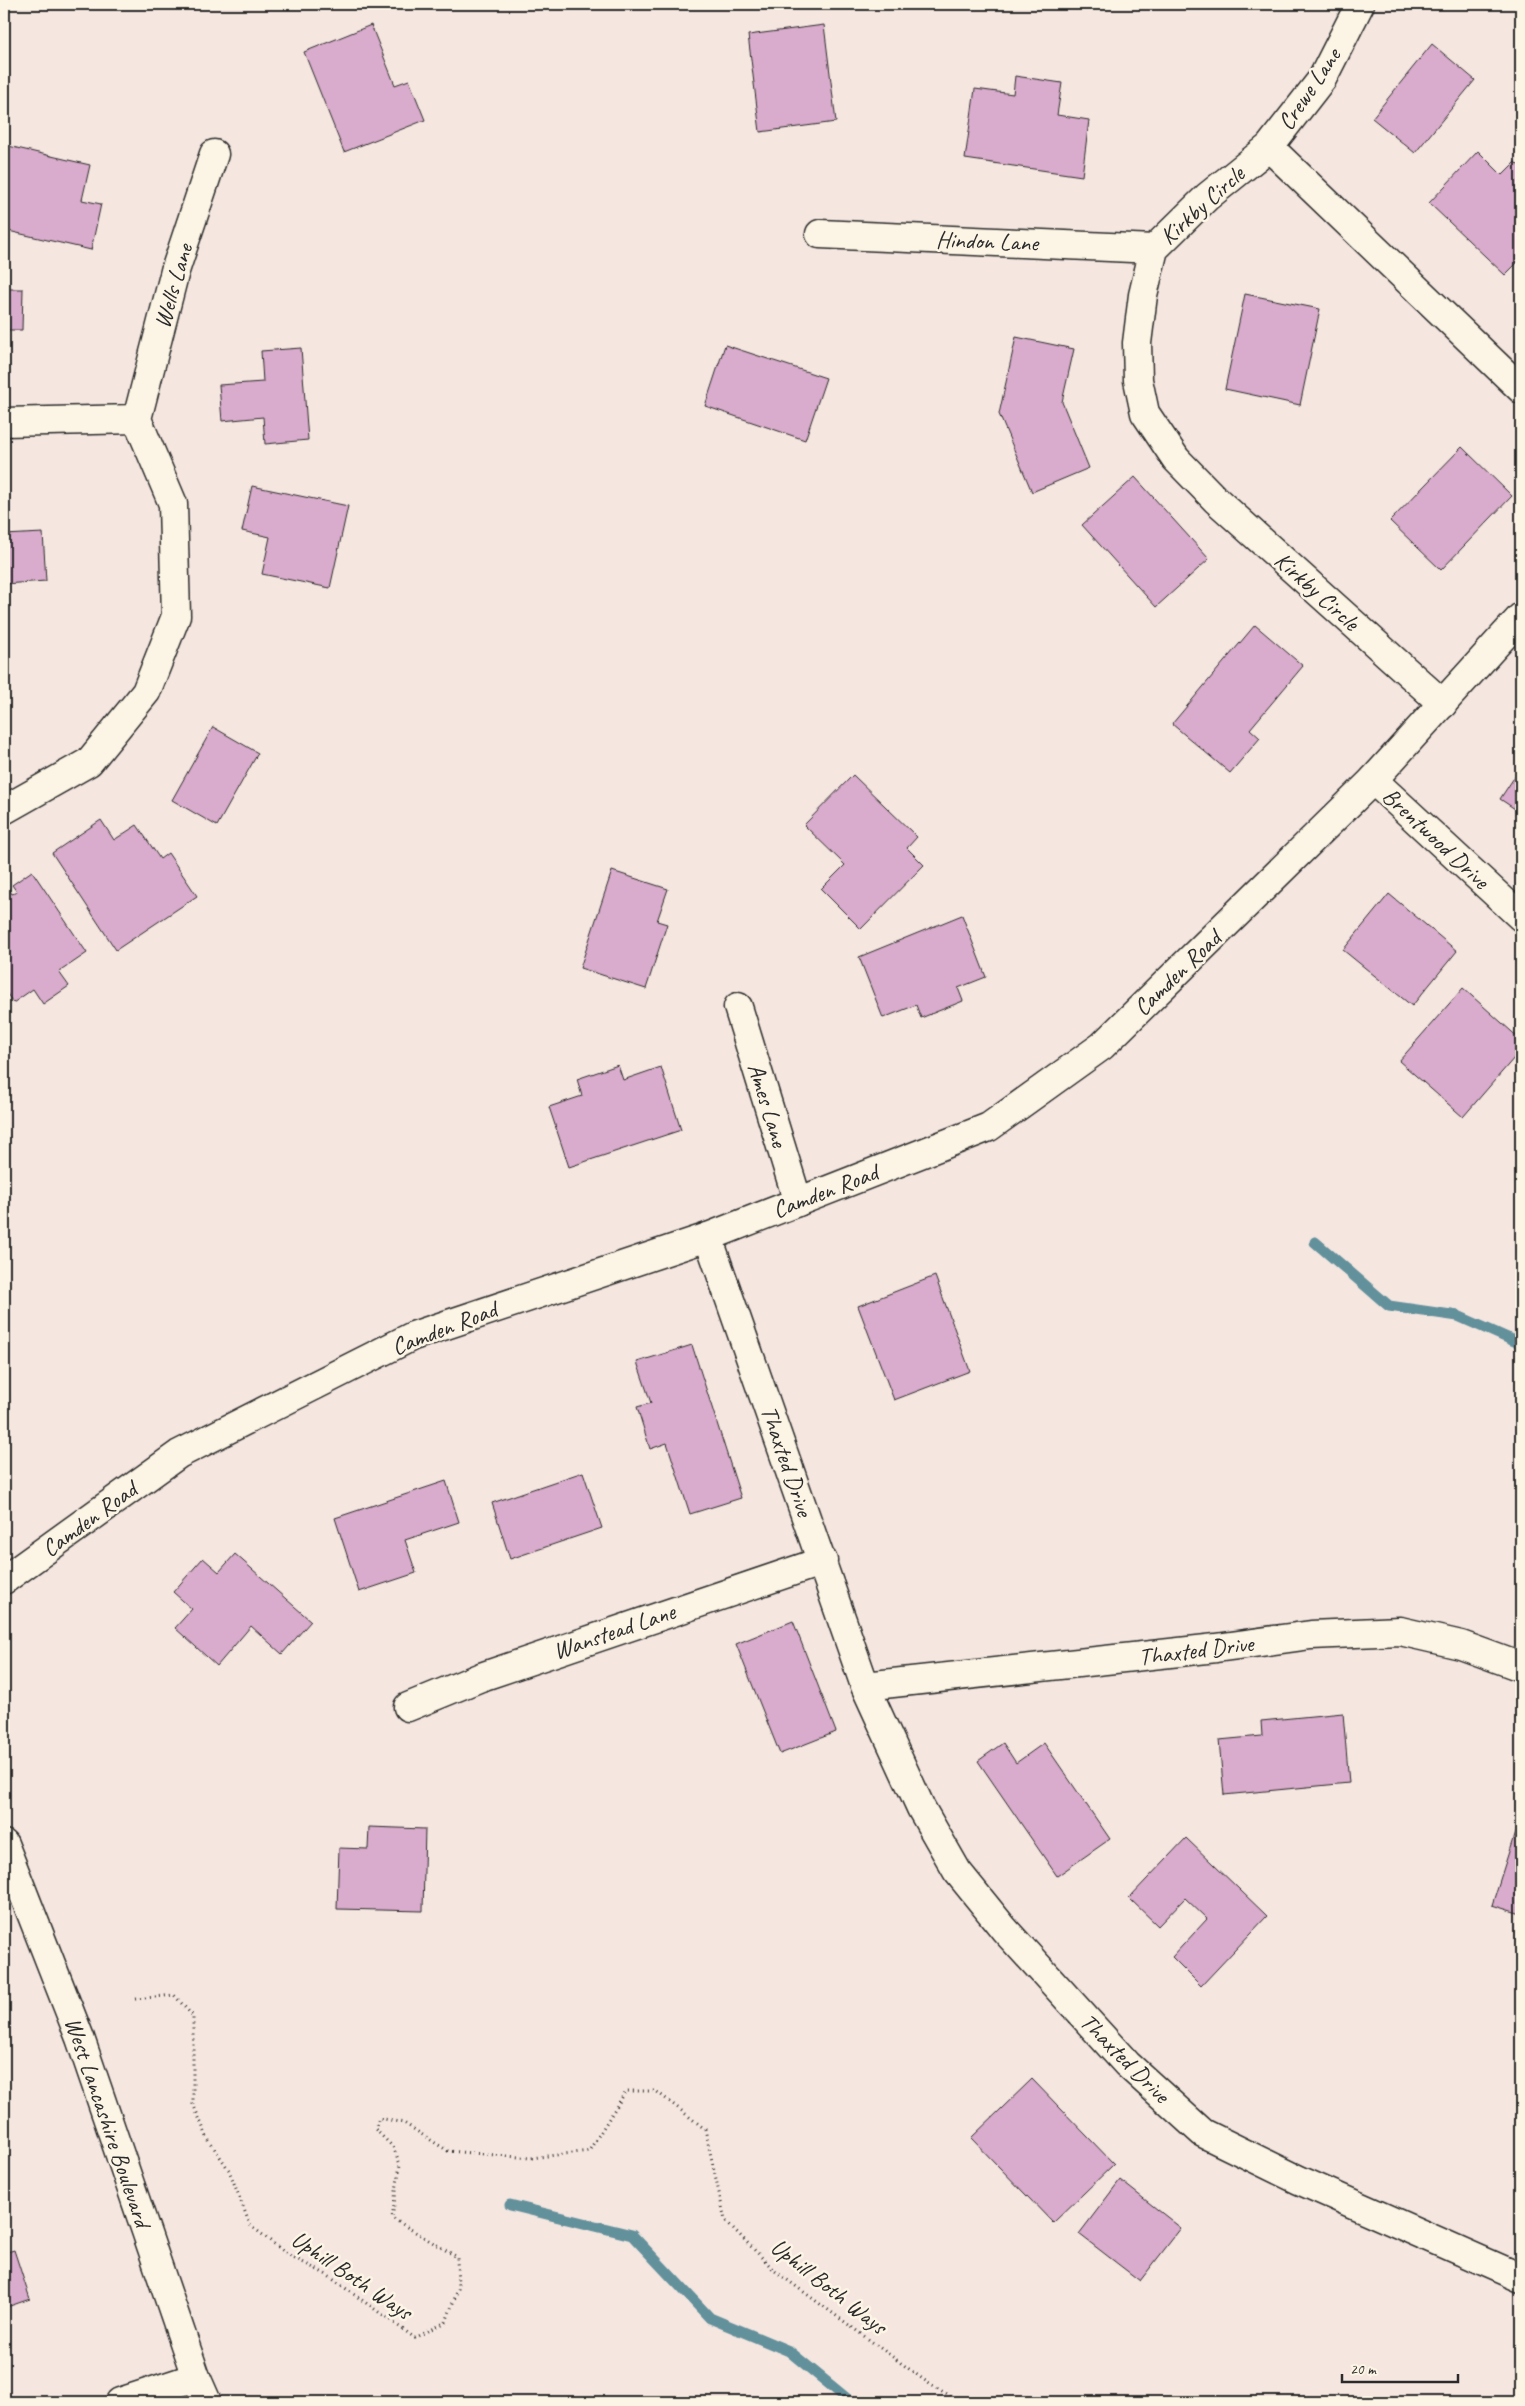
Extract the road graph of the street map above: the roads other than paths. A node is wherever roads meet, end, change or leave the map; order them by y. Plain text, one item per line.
1 (1360, 4) edge
2 (1269, 147) junction
3 (214, 154) dead end
4 (820, 234) dead end
5 (1154, 248) junction
6 (1521, 389) edge
7 (137, 419) junction
8 (4, 422) edge
9 (1521, 617) edge
10 (1442, 704) junction
11 (1373, 780) junction
12 (4, 810) edge
13 (1521, 917) edge
14 (738, 1007) dead end
15 (798, 1202) junction
16 (708, 1237) junction
17 (823, 1561) junction
18 (4, 1580) edge
19 (1521, 1667) edge
20 (865, 1686) junction
21 (408, 1707) dead end
22 (4, 1844) edge
23 (1521, 2278) edge
24 (196, 2377) junction
25 (120, 2402) edge
26 (207, 2402) edge

1 - 2 street, Crewe Lane
2 - 5 street, Kirkby Circle
2 - 6 street
3 - 7 street, Wells Lane
4 - 5 street, Hindon Lane
5 - 10 street, Kirkby Circle
7 - 8 street
7 - 12 street
9 - 10 street, Camden Road
10 - 11 street, Camden Road
11 - 13 street, Brentwood Drive
11 - 15 street, Camden Road
14 - 15 street, Ames Lane
15 - 16 street, Camden Road
16 - 17 street, Thaxted Drive
16 - 18 street, Camden Road
17 - 20 street, Thaxted Drive
17 - 21 street, Wanstead Lane
19 - 20 street, Thaxted Drive
20 - 23 street, Thaxted Drive
22 - 24 street, West Lancashire Boulevard
24 - 25 street
24 - 26 street, West Lancashire Boulevard

